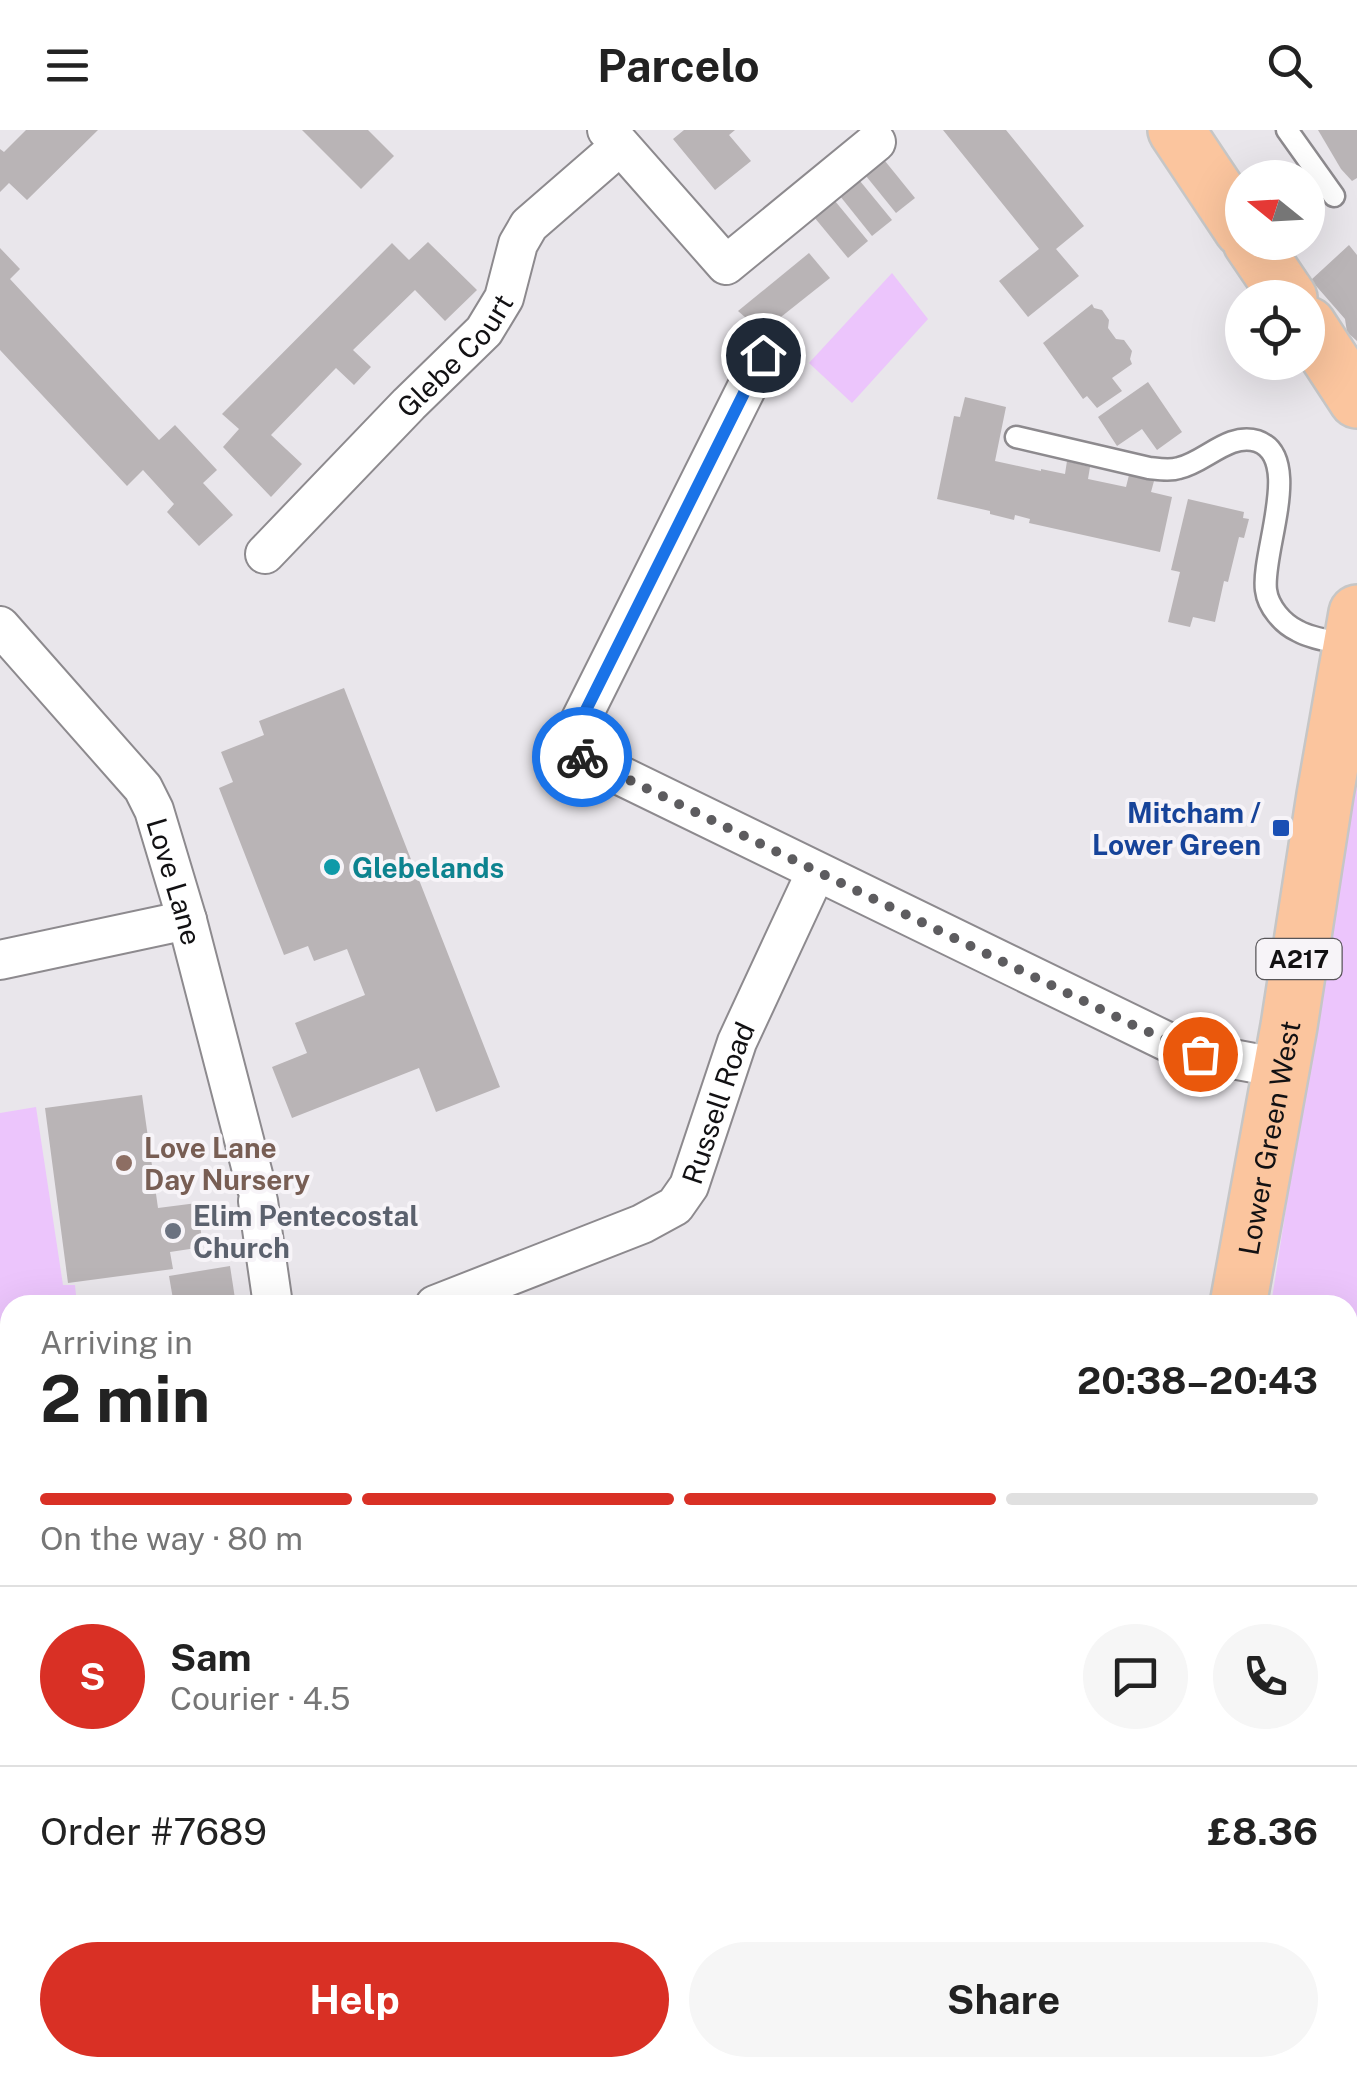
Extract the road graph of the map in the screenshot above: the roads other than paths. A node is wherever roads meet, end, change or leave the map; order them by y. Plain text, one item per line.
1 (1176, 130) edge
2 (1287, 130) edge
3 (614, 138) edge
4 (876, 142) dead end
5 (1334, 196) dead end
6 (1225, 204) edge
7 (1325, 351) edge
8 (763, 355) dead end
9 (1357, 400) edge
10 (1016, 438) dead end
11 (265, 554) dead end
12 (0, 626) edge
13 (1355, 631) edge
14 (816, 872) junction
15 (187, 920) junction
16 (0, 960) edge
17 (1281, 1068) junction
18 (272, 1295) edge
19 (460, 1295) edge
20 (1240, 1295) edge

1 - 6 main road
2 - 5 lane
3 - 4 street, Glebe Court
3 - 11 street, Glebe Court
7 - 9 main road
8 - 14 street
10 - 13 lane
12 - 15 street, Love Lane
13 - 17 main road, Lower Green West / A217
14 - 17 street
14 - 19 street, Russell Road
15 - 16 street
15 - 18 street, Love Lane
17 - 20 main road, Lower Green West / A217

